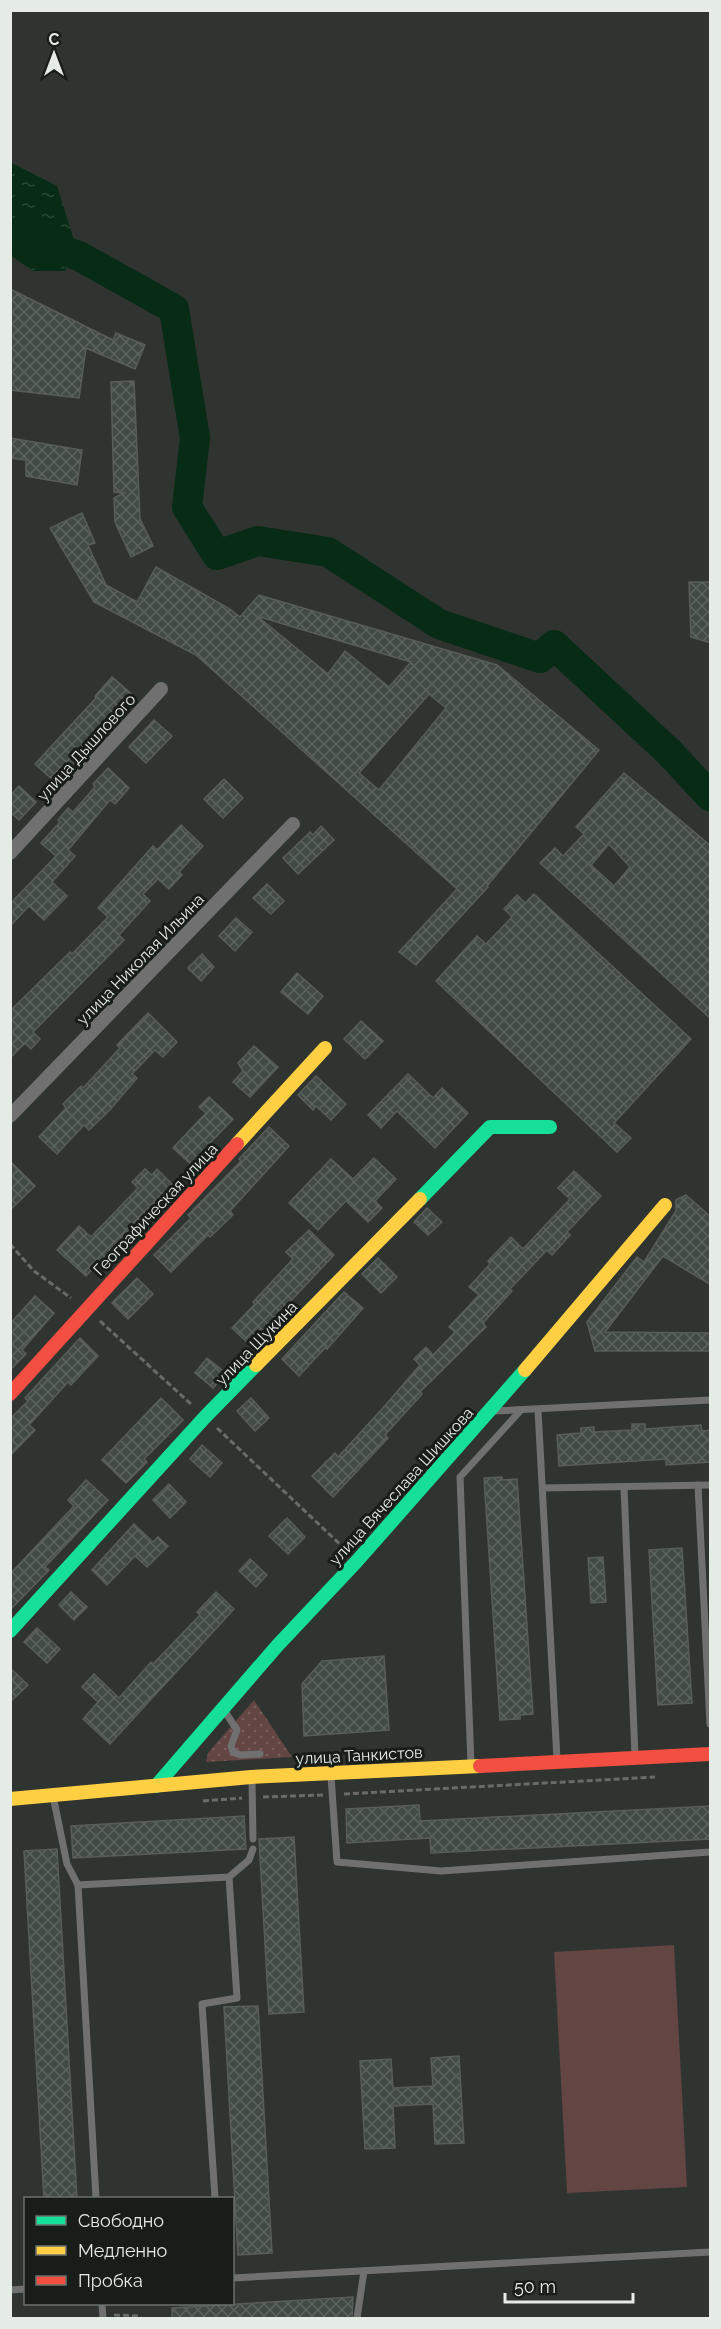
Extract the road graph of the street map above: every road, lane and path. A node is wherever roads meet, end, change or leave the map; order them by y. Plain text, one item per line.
1 (161, 689) dead end
2 (293, 824) dead end
3 (10, 854) edge
4 (325, 1047) dead end
5 (10, 1116) edge
6 (550, 1127) dead end
7 (665, 1205) dead end
8 (10, 1244) edge
9 (86, 1308) junction
10 (10, 1394) edge
11 (711, 1400) edge
12 (520, 1410) junction
13 (538, 1410) junction
14 (490, 1411) junction
15 (206, 1417) junction
16 (698, 1485) junction
17 (711, 1485) edge
18 (624, 1487) junction
19 (543, 1488) junction
20 (357, 1561) junction
21 (10, 1632) edge
22 (223, 1708) junction
23 (711, 1724) edge
24 (260, 1754) dead end
25 (711, 1754) edge
26 (635, 1758) junction
27 (557, 1762) junction
28 (471, 1766) junction
29 (331, 1773) junction
30 (664, 1776) dead end
31 (251, 1777) junction
32 (156, 1786) junction
33 (52, 1794) junction
34 (332, 1795) junction
35 (253, 1797) junction
36 (10, 1798) edge
37 (195, 1802) dead end
38 (253, 1839) dead end
39 (253, 1848) dead end
40 (711, 1852) edge
41 (229, 1877) junction
42 (78, 1885) junction
43 (96, 2197) edge
44 (215, 2197) edge
45 (711, 2252) edge
46 (364, 2271) junction
47 (234, 2278) edge
48 (103, 2316) edge
49 (141, 2319) edge
50 (357, 2319) edge

1 - 3 street, улица Дышлового
2 - 5 street, улица Николая Ильина
4 - 9 street, Географическая улица
6 - 15 street, улица Щукина
7 - 14 street, улица Вячеслава Шишкова
8 - 9 path
9 - 10 street, Географическая улица
9 - 15 path
11 - 13 lane
12 - 13 lane
12 - 14 lane
12 - 28 lane
13 - 19 lane
14 - 20 street, улица Вячеслава Шишкова
15 - 20 path
15 - 21 street, улица Щукина
16 - 17 lane
16 - 18 lane
16 - 23 lane
18 - 19 lane
18 - 26 lane
19 - 27 lane
20 - 22 street, улица Вячеслава Шишкова
22 - 24 lane
22 - 32 street, улица Вячеслава Шишкова
25 - 26 street, улица Танкистов
26 - 27 street, улица Танкистов
27 - 28 street, улица Танкистов
28 - 29 street, улица Танкистов
29 - 31 street, улица Танкистов
29 - 34 lane
30 - 34 path
31 - 32 street, улица Танкистов
31 - 35 lane
32 - 33 street, улица Танкистов
33 - 36 street, улица Танкистов
33 - 42 lane
34 - 35 path
34 - 40 lane
35 - 37 path
35 - 38 lane
39 - 41 lane
41 - 42 lane
41 - 44 lane
42 - 43 lane
45 - 46 lane
46 - 47 lane
46 - 50 lane
48 - 49 path

